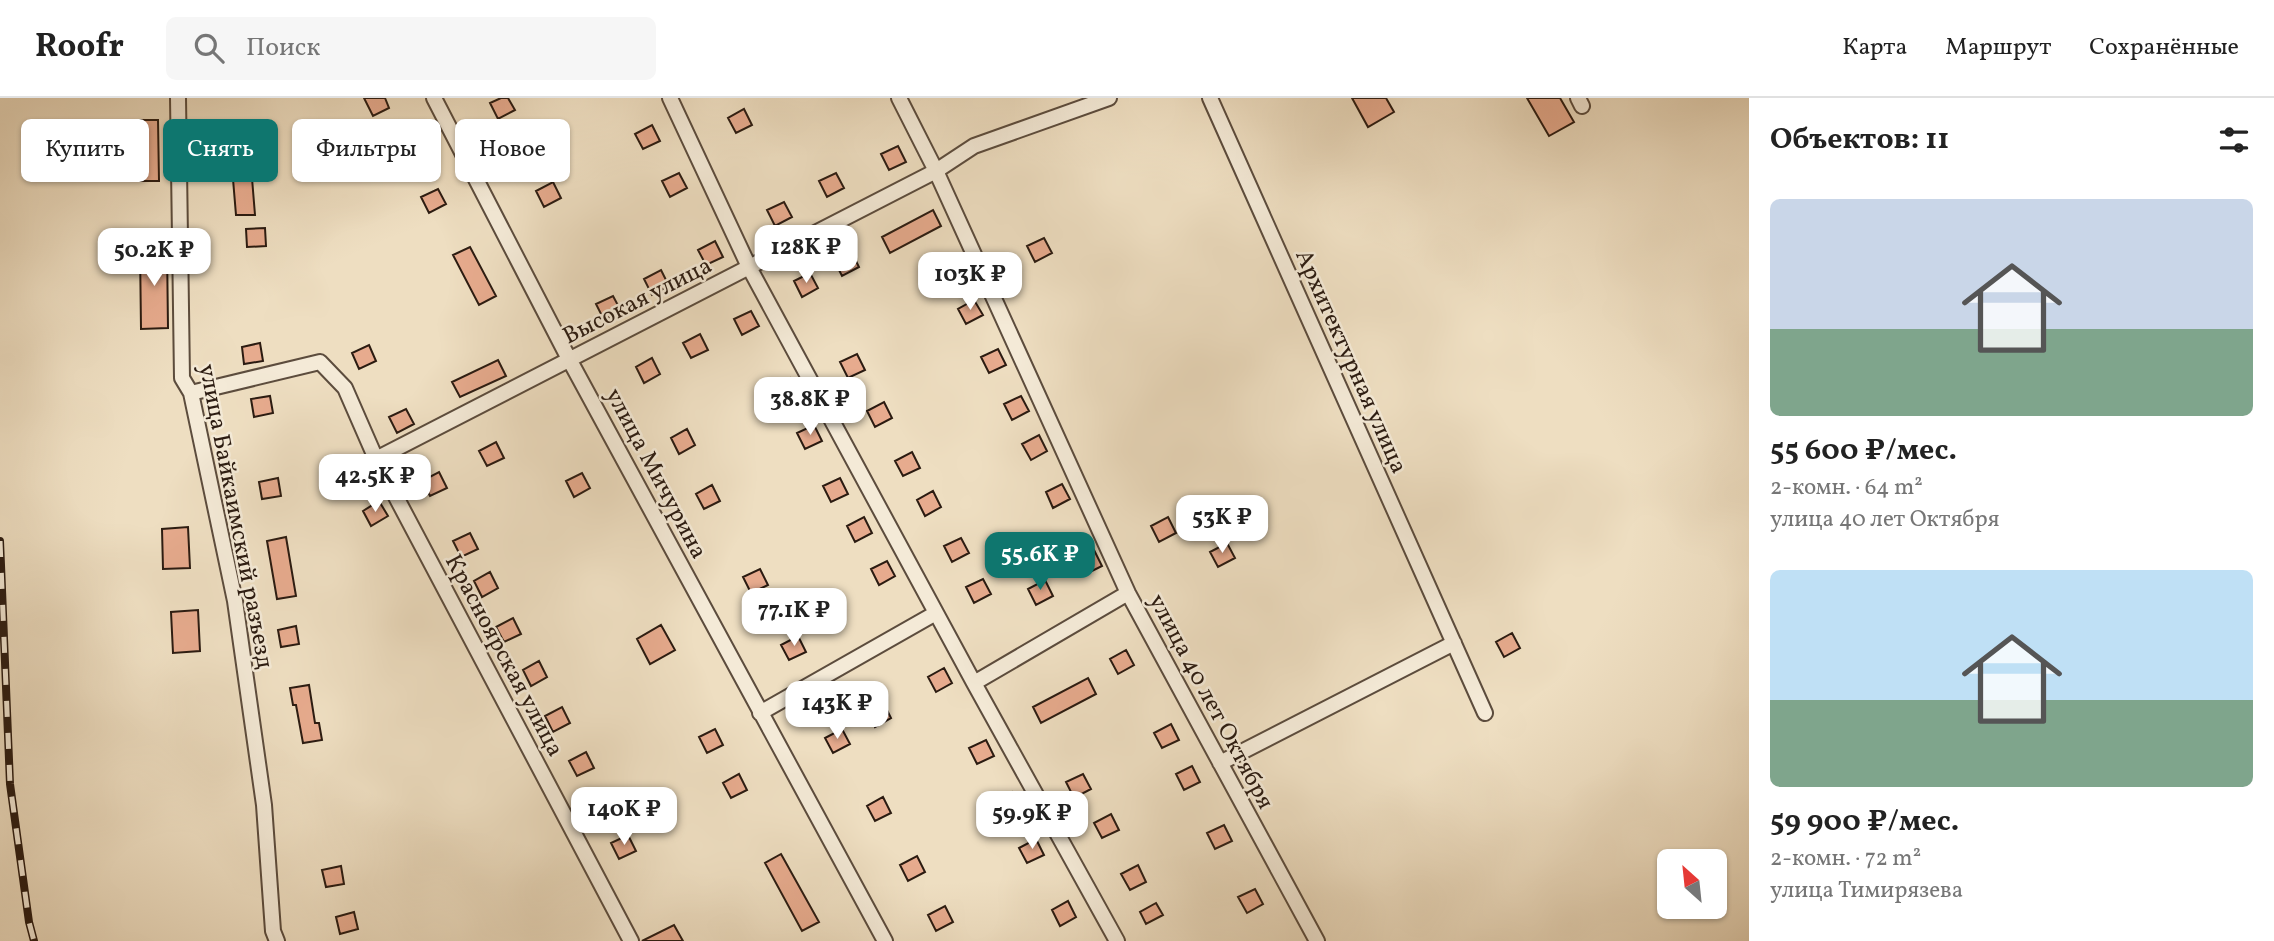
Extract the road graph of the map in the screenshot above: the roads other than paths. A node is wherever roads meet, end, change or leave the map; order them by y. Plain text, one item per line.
1 (178, 98) edge
2 (434, 98) edge
3 (670, 98) edge
4 (899, 98) edge
5 (1109, 98) edge
6 (1210, 98) edge
7 (936, 171) junction
8 (750, 268) junction
9 (569, 359) junction
10 (191, 393) junction
11 (376, 459) junction
12 (1128, 593) junction
13 (936, 613) junction
14 (1454, 643) junction
15 (974, 683) junction
16 (760, 713) junction
17 (1485, 713) dead end
18 (1220, 763) junction
19 (277, 941) edge
20 (631, 941) edge
21 (885, 941) edge
22 (1117, 941) edge
23 (1317, 941) edge

1 - 10 street, улица Байкаимский разъезд
2 - 9 street, улица Мичурина
3 - 8 street
4 - 7 street, улица 40 лет Октября
5 - 7 street, Высокая улица
6 - 14 street, Архитектурная улица
7 - 8 street, Высокая улица
7 - 12 street, улица 40 лет Октября
8 - 9 street, Высокая улица
8 - 13 street
9 - 11 street, Высокая улица
9 - 16 street, улица Мичурина
10 - 11 street, Красноярская улица
10 - 19 street, улица Байкаимский разъезд
11 - 20 street, Красноярская улица
12 - 15 street
12 - 18 street, улица 40 лет Октября
13 - 15 street
13 - 16 street
14 - 17 street, Архитектурная улица
14 - 18 street
15 - 22 street
16 - 21 street, улица Мичурина
18 - 23 street, улица 40 лет Октября

